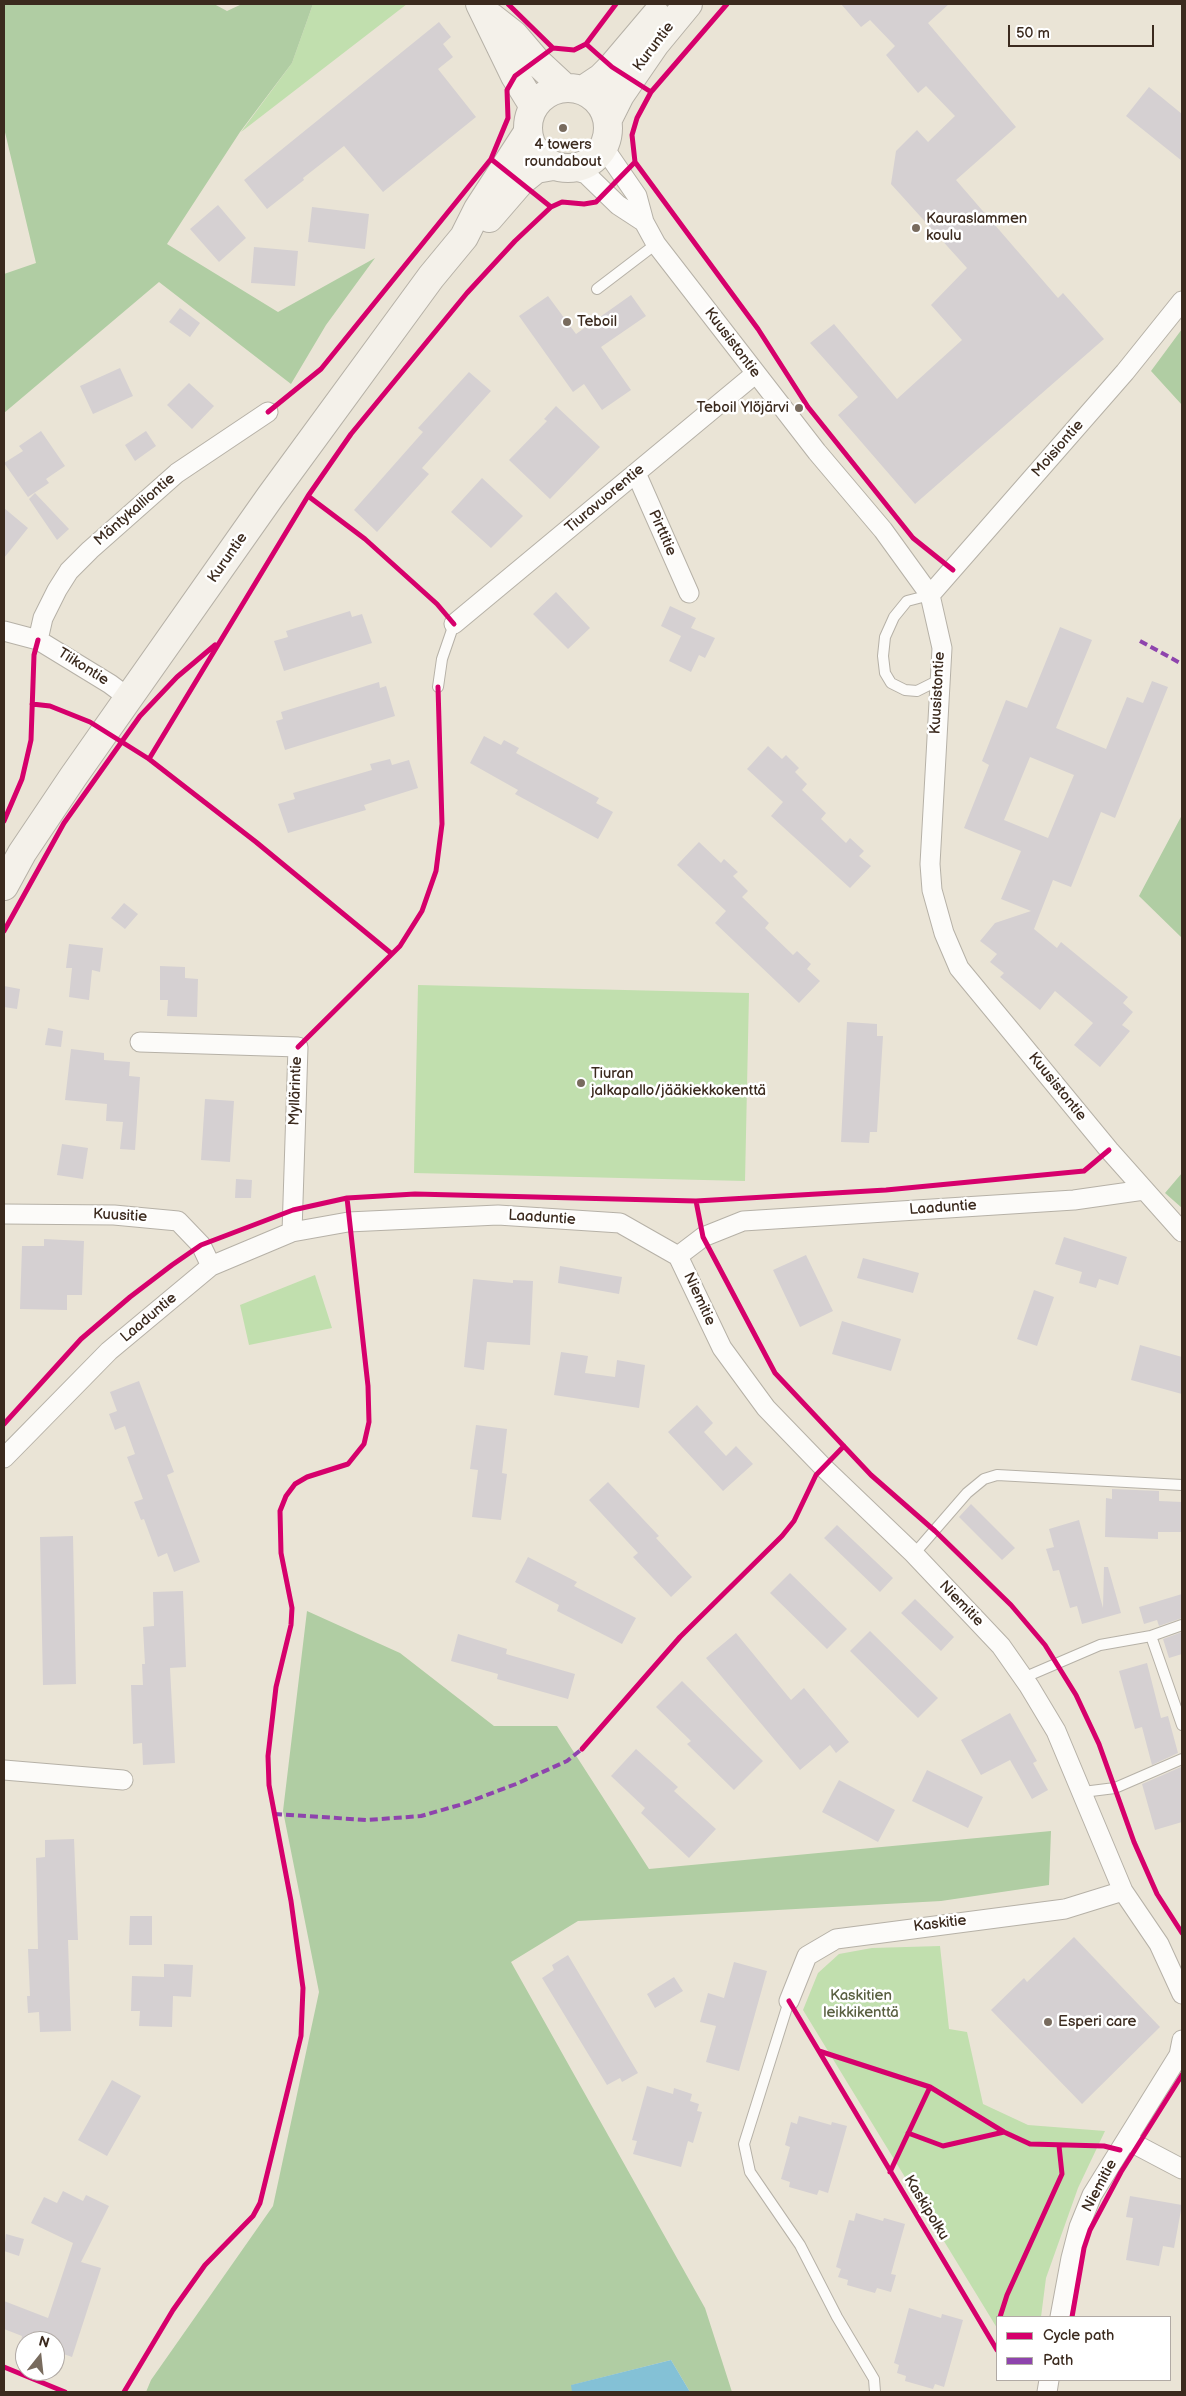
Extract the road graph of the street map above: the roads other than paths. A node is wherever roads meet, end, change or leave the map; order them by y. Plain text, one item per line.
1 (665, 4) edge
2 (688, 4) edge
3 (483, 9) edge
4 (574, 89) junction
5 (531, 119) junction
6 (608, 119) junction
7 (604, 148) junction
8 (562, 167) junction
9 (644, 222) junction
10 (464, 237) junction
11 (656, 244) junction
12 (597, 289) dead end
13 (1182, 301) edge
14 (755, 374) junction
15 (268, 412) dead end
16 (636, 473) junction
17 (689, 593) dead end
18 (930, 595) junction
19 (454, 624) joint
20 (4, 631) edge
21 (38, 640) junction
22 (939, 680) junction
23 (438, 686) dead end
24 (130, 699) junction
25 (4, 886) edge
26 (140, 1042) dead end
27 (1144, 1190) junction
28 (4, 1214) edge
29 (292, 1232) junction
30 (1182, 1232) edge
31 (678, 1256) junction
32 (211, 1266) junction
33 (4, 1458) edge
34 (1182, 1485) edge
35 (914, 1554) junction
36 (1182, 1625) edge
37 (1151, 1636) junction
38 (1023, 1678) junction
39 (1182, 1725) edge
40 (1182, 1759) edge
41 (4, 1770) edge
42 (122, 1780) dead end
43 (1083, 1792) junction
44 (1123, 1890) junction
45 (1182, 1994) edge
46 (789, 2001) joint
47 (1182, 2040) edge
48 (1127, 2140) junction
49 (1182, 2170) edge
50 (1060, 2316) edge
51 (875, 2392) edge

1 - 4 main road, Kuruntie
2 - 6 main road, Kuruntie
3 - 4 main road
3 - 5 main road
4 - 5 main road
4 - 6 main road
5 - 8 main road
5 - 10 main road, Kuruntie
6 - 7 main road
7 - 8 main road
7 - 9 street, Kuusistontie
8 - 9 street, Kuusistontie
8 - 10 main road, Kuruntie
9 - 11 street, Kuusistontie
10 - 24 main road, Kuruntie
11 - 12 lane
11 - 14 street, Kuusistontie
13 - 18 street, Moisiontie
14 - 16 street, Tiuravuorentie
14 - 18 street, Kuusistontie
15 - 21 street, Mäntykalliontie
16 - 17 street, Pirttitie
16 - 19 street, Tiuravuorentie
18 - 22 street, Kuusistontie
18 - 22 lane
19 - 23 lane
20 - 21 street, Tiikontie
21 - 24 street, Tiikontie
22 - 27 street, Kuusistontie
24 - 25 main road, Kuruntie
26 - 29 street, Myllärintie
27 - 30 street, Kuusistontie
27 - 31 street, Laaduntie
28 - 32 street, Kuusitie
29 - 31 street, Laaduntie
29 - 32 street, Laaduntie
31 - 35 street, Niemitie
32 - 33 street, Laaduntie
34 - 35 lane
35 - 38 street, Niemitie
36 - 37 lane
37 - 38 lane
37 - 39 lane
38 - 43 street, Niemitie
40 - 43 lane
41 - 42 street
43 - 44 street, Niemitie
44 - 45 street, Niemitie
44 - 46 street, Kaskitie
46 - 51 lane
47 - 48 street, Niemitie
48 - 49 street
48 - 50 street, Niemitie

